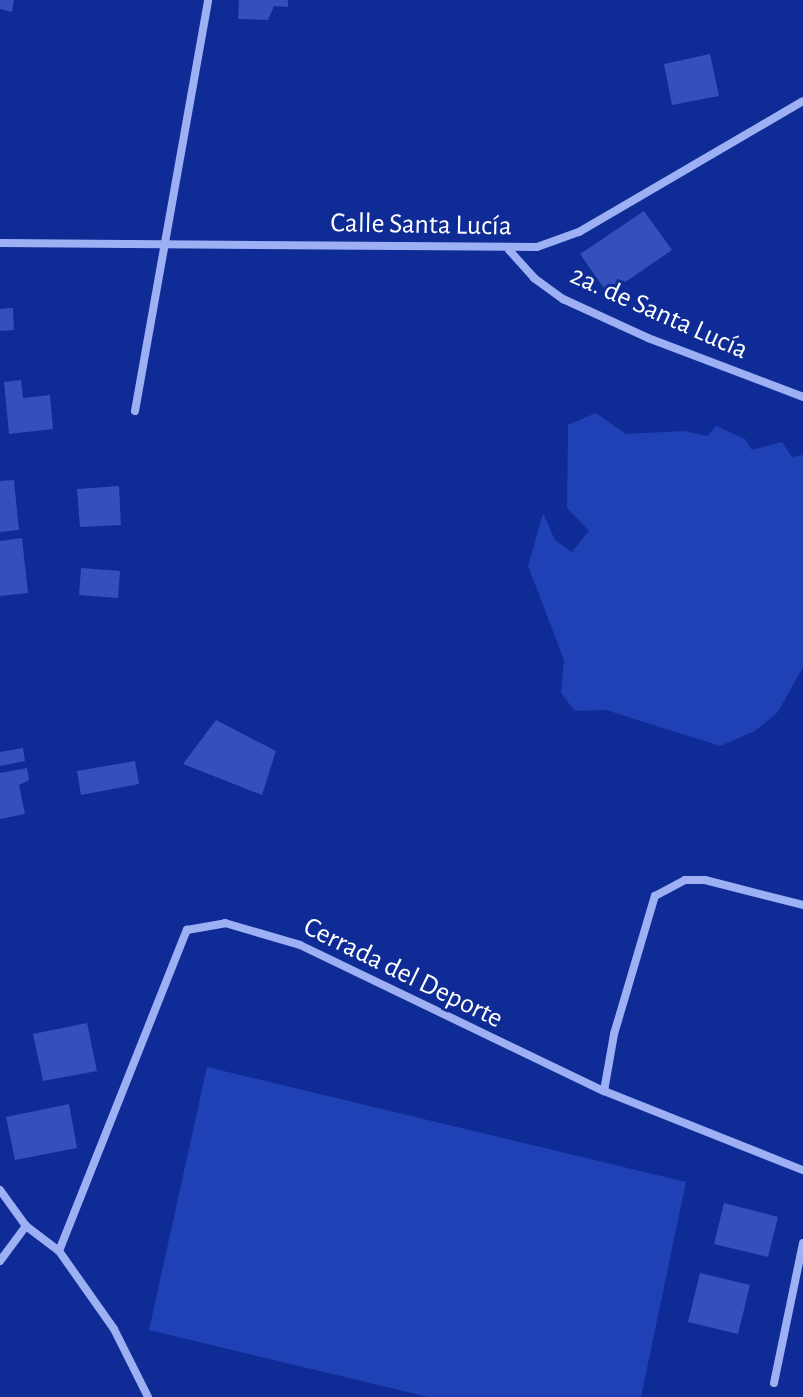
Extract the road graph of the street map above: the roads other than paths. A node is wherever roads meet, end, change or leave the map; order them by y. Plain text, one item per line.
1 (208, 0) edge
2 (803, 101) edge
3 (0, 243) edge
4 (168, 243) junction
5 (509, 250) junction
6 (803, 397) edge
7 (135, 411) dead end
8 (803, 905) edge
9 (604, 1091) junction
10 (803, 1170) edge
11 (0, 1190) edge
12 (26, 1226) junction
13 (803, 1243) edge
14 (59, 1251) junction
15 (0, 1261) edge
16 (774, 1383) dead end
17 (148, 1397) edge

1 - 4 street
2 - 5 street, Calle Santa Lucía
3 - 4 street, Calle Santa Lucía
4 - 5 street, Calle Santa Lucía
4 - 7 street
5 - 6 street, 2a. de Santa Lucía
8 - 9 street
9 - 10 street, Cerrada del Deporte
9 - 14 street, Cerrada del Deporte
11 - 12 street
12 - 14 street
12 - 15 street
13 - 16 street
14 - 17 street

